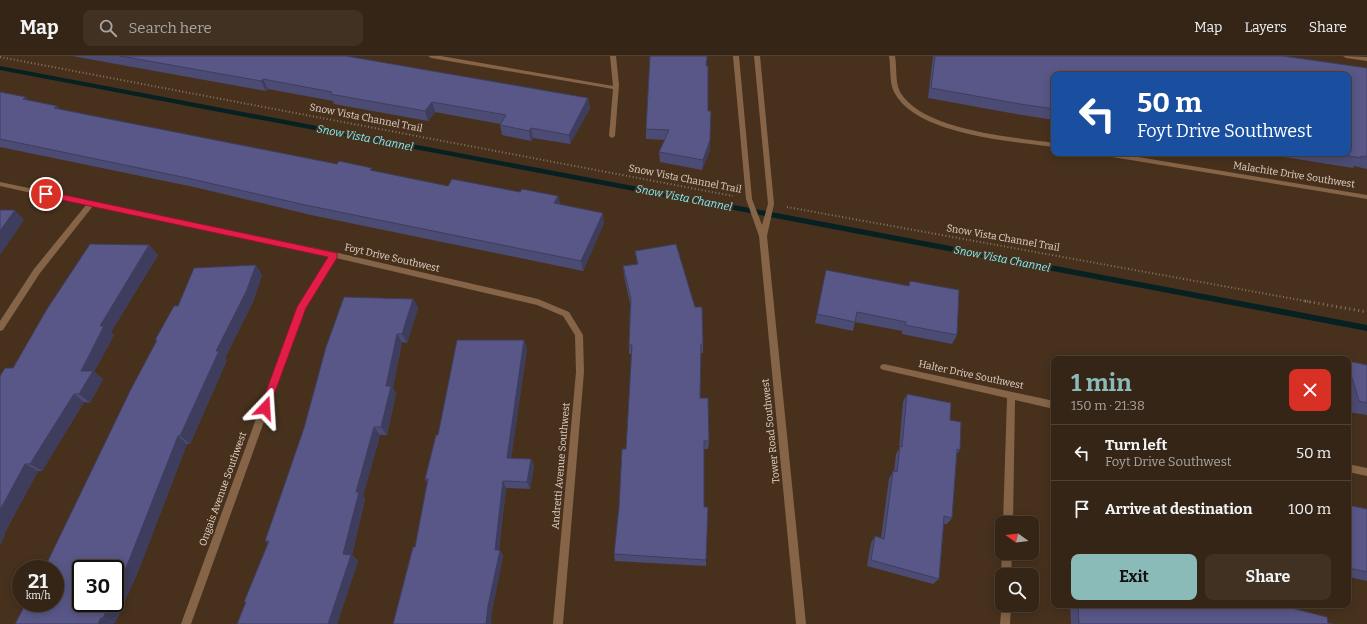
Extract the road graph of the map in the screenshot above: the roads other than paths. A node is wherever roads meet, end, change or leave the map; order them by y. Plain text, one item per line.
1 (431, 56) edge
2 (613, 56) edge
3 (736, 56) edge
4 (757, 56) edge
5 (892, 56) edge
6 (1346, 56) edge
7 (1367, 59) edge
8 (616, 88) junction
9 (612, 136) dead end
10 (1051, 145) edge
11 (1118, 156) edge
12 (0, 184) edge
13 (1367, 197) edge
14 (91, 204) junction
15 (763, 236) junction
16 (334, 256) junction
17 (566, 314) joint
18 (0, 328) edge
19 (884, 367) dead end
20 (1011, 396) junction
21 (1051, 404) edge
22 (1351, 469) edge
23 (1367, 472) edge
24 (1008, 516) edge
25 (1006, 612) edge
26 (186, 624) edge
27 (558, 624) edge
28 (801, 624) edge
29 (1005, 624) edge

1 - 8 street
2 - 8 street
3 - 15 street, Tower Road Southwest
4 - 15 street, Tower Road Southwest
5 - 10 street
6 - 7 street
8 - 9 street
11 - 13 street, Malachite Drive Southwest
12 - 14 street, Foyt Drive Southwest
14 - 16 street, Foyt Drive Southwest
14 - 18 street
15 - 28 street, Tower Road Southwest
16 - 17 street, Foyt Drive Southwest
16 - 26 street, Ongais Avenue Southwest
17 - 27 street, Andretti Avenue Southwest
19 - 20 street, Halter Drive Southwest
20 - 21 street, Halter Drive Southwest
20 - 24 street
22 - 23 street
25 - 29 street

